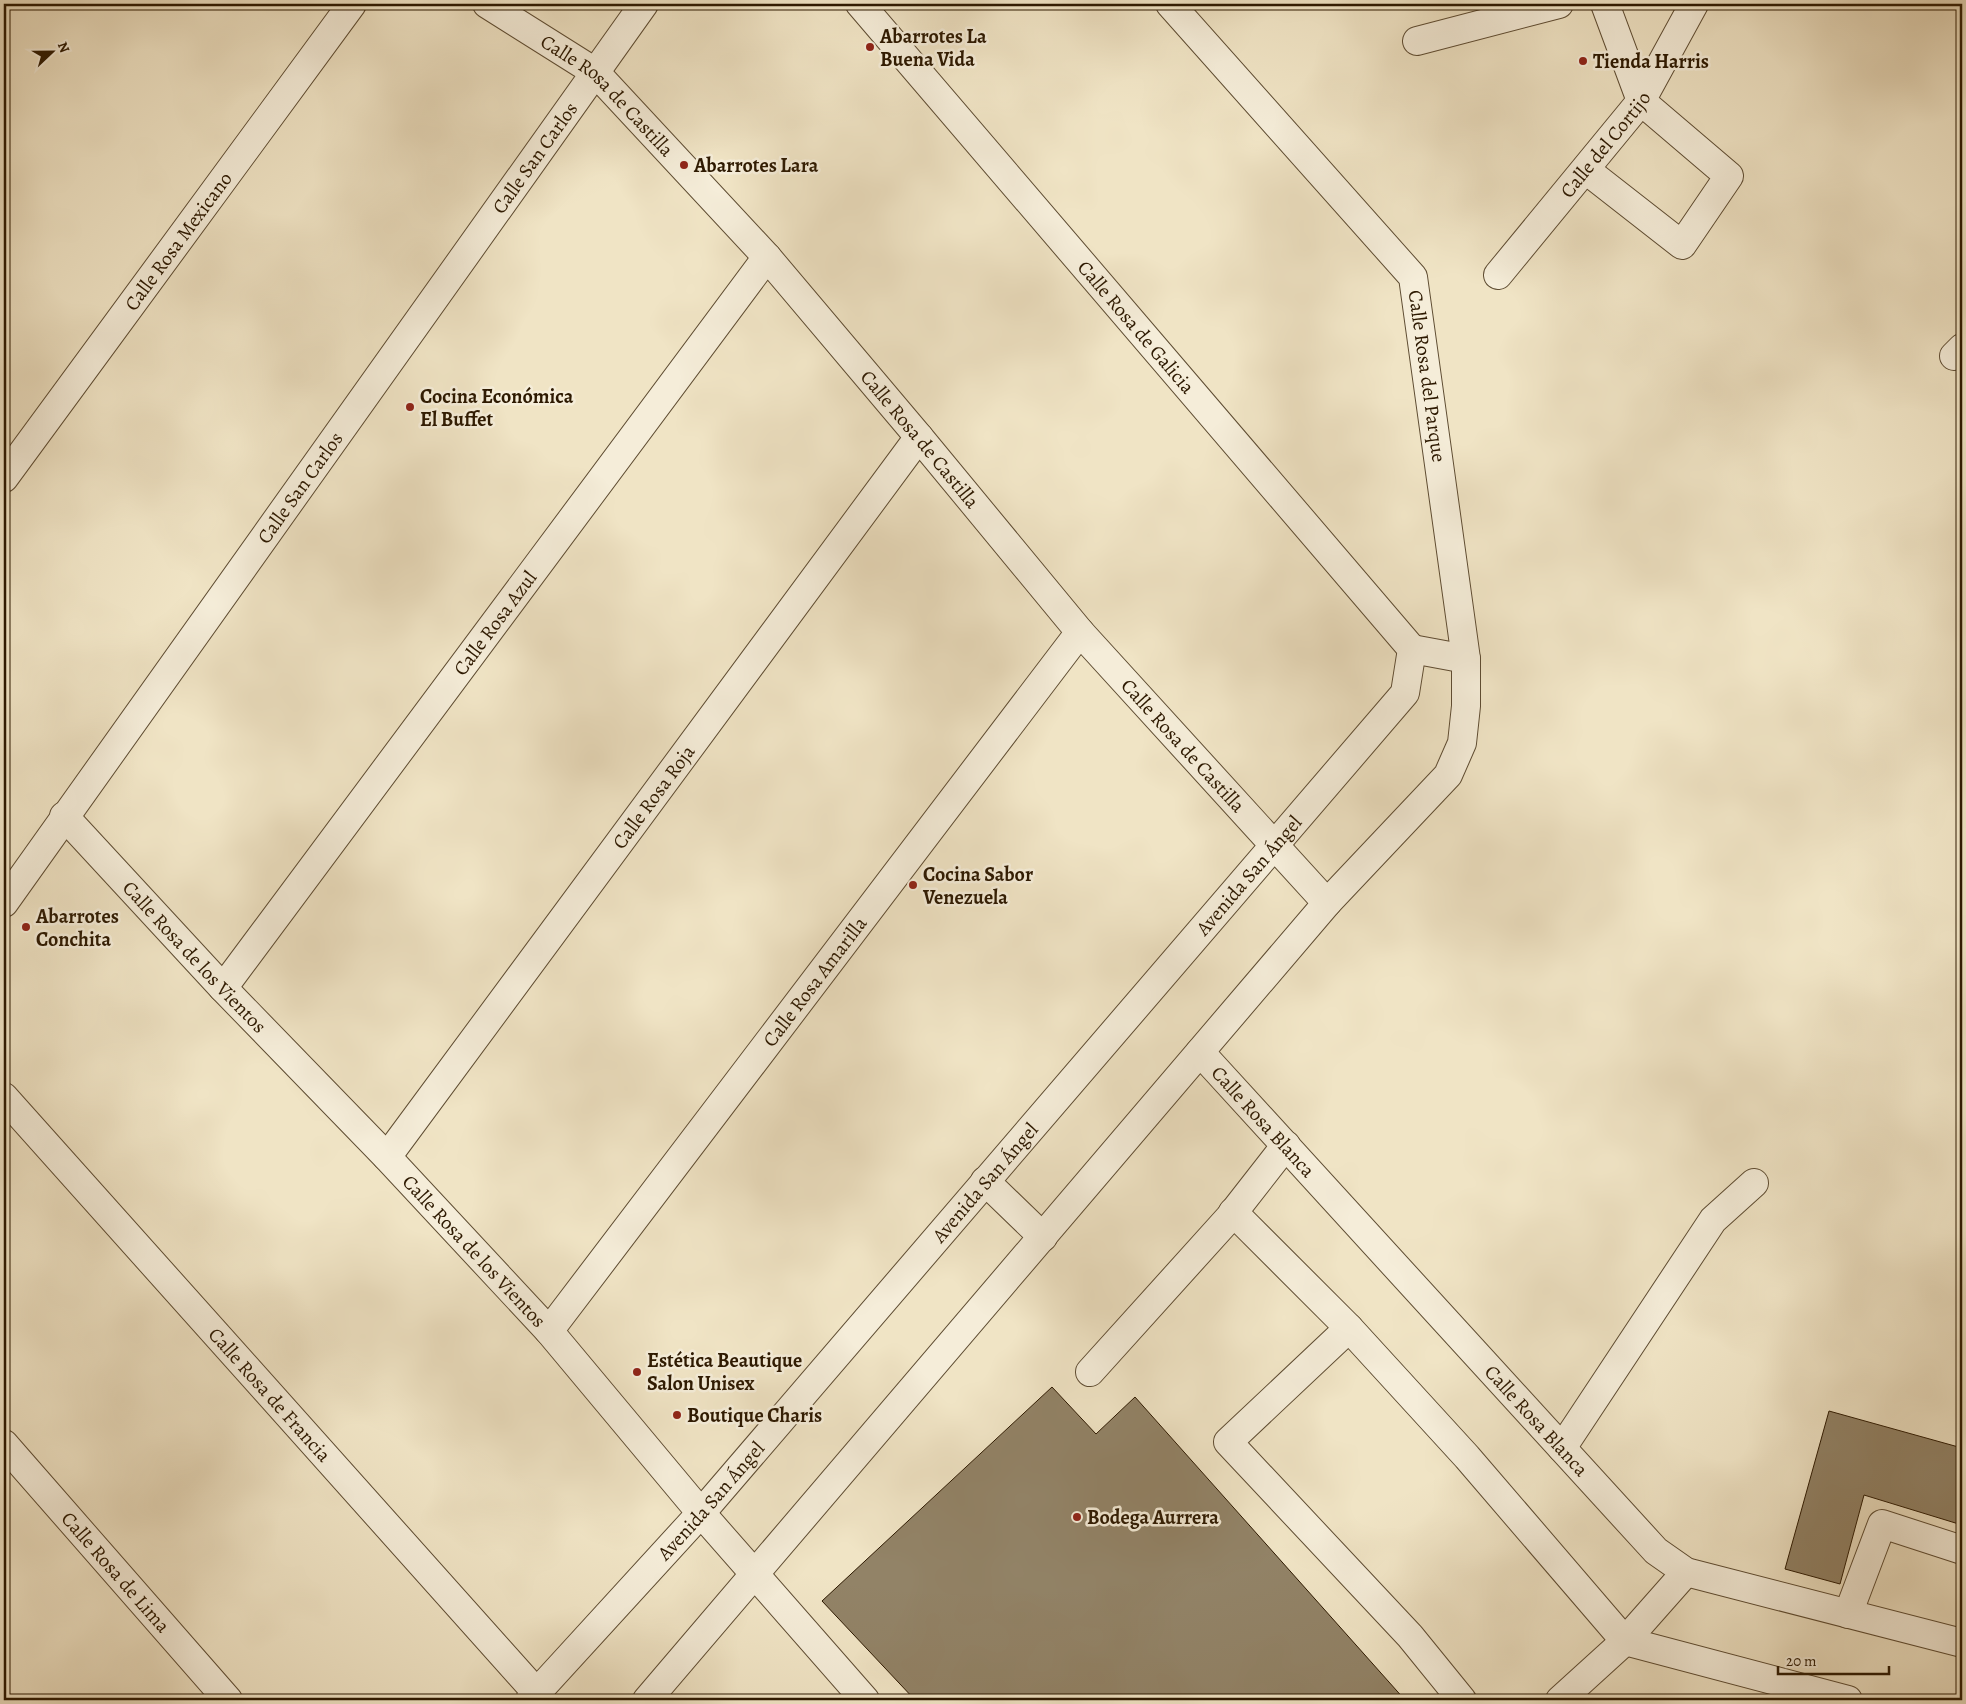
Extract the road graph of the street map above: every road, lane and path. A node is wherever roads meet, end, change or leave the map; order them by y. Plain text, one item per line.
1 (352, 4) edge
2 (487, 4) edge
3 (644, 4) edge
4 (860, 4) edge
5 (1170, 4) edge
6 (1559, 4) edge
7 (1605, 4) edge
8 (1694, 4) edge
9 (1417, 41) dead end
10 (595, 72) junction
11 (1641, 101) junction
12 (1586, 170) junction
13 (767, 257) junction
14 (1498, 275) dead end
15 (919, 437) junction
16 (4, 478) edge
17 (1080, 632) junction
18 (1412, 649) junction
19 (1466, 659) junction
20 (64, 816) junction
21 (1274, 844) junction
22 (4, 903) edge
23 (1327, 903) junction
24 (224, 988) junction
25 (1200, 1052) junction
26 (4, 1097) edge
27 (1286, 1145) junction
28 (386, 1157) junction
29 (985, 1181) junction
30 (1754, 1183) dead end
31 (1233, 1212) junction
32 (1043, 1237) junction
33 (1349, 1328) junction
34 (549, 1331) junction
35 (1090, 1372) dead end
36 (4, 1444) edge
37 (1562, 1448) junction
38 (701, 1513) junction
39 (1962, 1550) edge
40 (1686, 1572) junction
41 (754, 1575) junction
42 (1848, 1614) junction
43 (1625, 1641) junction
44 (1962, 1643) edge
45 (533, 1696) edge
46 (228, 1700) edge
47 (647, 1700) edge
48 (865, 1700) edge
49 (1462, 1700) edge
50 (1560, 1700) edge
51 (1848, 1700) edge

1 - 16 street, Calle Rosa Mexicano
2 - 10 street, Calle Rosa de Castilla
3 - 10 street, Calle San Carlos
4 - 18 street, Calle Rosa de Galicia
5 - 19 street, Calle Rosa del Parque
6 - 9 street
7 - 11 street
8 - 11 street, Calle del Cortijo
10 - 13 street, Calle Rosa de Castilla
10 - 20 street, Calle San Carlos
11 - 12 street, Calle del Cortijo
11 - 12 street
12 - 14 street, Calle del Cortijo
13 - 15 street, Calle Rosa de Castilla
13 - 24 street, Calle Rosa Azul
15 - 17 street, Calle Rosa de Castilla
15 - 28 street, Calle Rosa Roja
17 - 21 street, Calle Rosa de Castilla
17 - 34 street, Calle Rosa Amarilla
18 - 19 street
18 - 21 street, Avenida San Ángel
19 - 23 street
20 - 22 street, Calle San Carlos
20 - 24 street, Calle Rosa de los Vientos
21 - 23 street, Calle Rosa de Castilla
21 - 29 street, Avenida San Ángel
23 - 25 street
24 - 28 street, Calle Rosa de los Vientos
25 - 27 street, Calle Rosa Blanca
25 - 32 street
26 - 45 street, Calle Rosa de Francia
27 - 31 street
27 - 37 street, Calle Rosa Blanca
28 - 34 street, Calle Rosa de los Vientos
29 - 32 street
29 - 38 street, Avenida San Ángel
30 - 37 street
31 - 33 street
31 - 35 street
32 - 41 street
33 - 43 street
33 - 49 street
34 - 38 street, Calle Rosa de los Vientos
36 - 46 street, Calle Rosa de Lima
37 - 40 street, Calle Rosa Blanca
38 - 41 street, Calle Rosa de los Vientos
38 - 45 street, Avenida San Ángel
39 - 42 street
40 - 42 street, Calle Rosa Blanca
40 - 43 street
41 - 47 street
41 - 48 street, Calle Rosa de los Vientos
42 - 44 street, Calle Rosa Blanca
43 - 50 street
43 - 51 street

